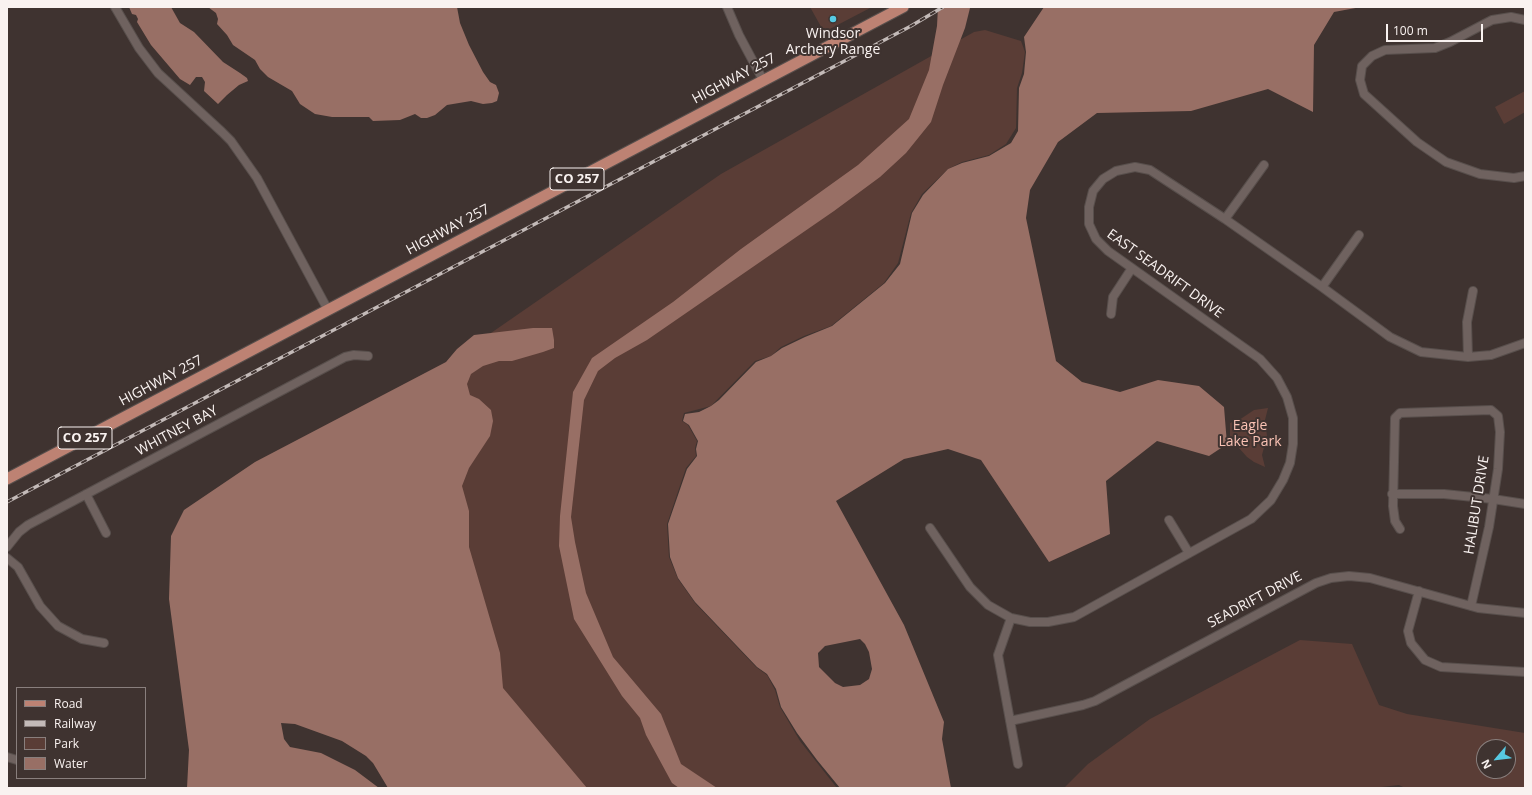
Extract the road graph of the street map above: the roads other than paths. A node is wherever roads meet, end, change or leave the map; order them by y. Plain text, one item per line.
1 (115, 7) edge
2 (727, 7) edge
3 (903, 7) edge
4 (1525, 20) edge
5 (763, 80) junction
6 (1264, 165) dead end
7 (1525, 176) edge
8 (1225, 219) junction
9 (1359, 235) dead end
10 (1132, 268) junction
11 (1322, 287) junction
12 (1473, 291) dead end
13 (328, 310) junction
14 (1111, 314) dead end
15 (1525, 343) edge
16 (368, 356) dead end
17 (1468, 357) junction
18 (7, 480) edge
19 (86, 494) junction
20 (1392, 494) junction
21 (1493, 499) junction
22 (1525, 504) edge
23 (1169, 520) dead end
24 (930, 528) dead end
25 (1400, 529) dead end
26 (106, 533) dead end
27 (7, 546) edge
28 (1189, 553) junction
29 (7, 558) edge
30 (1419, 591) junction
31 (1471, 606) junction
32 (1525, 613) edge
33 (1011, 618) junction
34 (104, 643) dead end
35 (1525, 672) edge
36 (1010, 720) junction
37 (1018, 764) dead end

1 - 13 street
2 - 5 street
3 - 5 main road, HIGHWAY 257 / CO 257
4 - 7 street
5 - 13 main road, HIGHWAY 257 / CO 257
6 - 8 street
8 - 10 street, EAST SEADRIFT DRIVE
8 - 11 street, EAST SEADRIFT DRIVE
9 - 11 street
10 - 14 street
10 - 28 street, EAST SEADRIFT DRIVE
11 - 17 street, EAST SEADRIFT DRIVE
12 - 17 street
13 - 18 main road, HIGHWAY 257 / CO 257
15 - 17 street, EAST SEADRIFT DRIVE
16 - 19 street, WHITNEY BAY
19 - 26 street
19 - 27 street, WHITNEY BAY
20 - 21 street
20 - 21 street, HALIBUT DRIVE
20 - 25 street
21 - 22 street
21 - 31 street, HALIBUT DRIVE
23 - 28 street
24 - 33 street, EAST SEADRIFT DRIVE
28 - 33 street, EAST SEADRIFT DRIVE
29 - 34 street
30 - 31 street, SEADRIFT DRIVE
30 - 35 street
30 - 36 street, SEADRIFT DRIVE
31 - 32 street, SEADRIFT DRIVE
33 - 36 street
36 - 37 street

